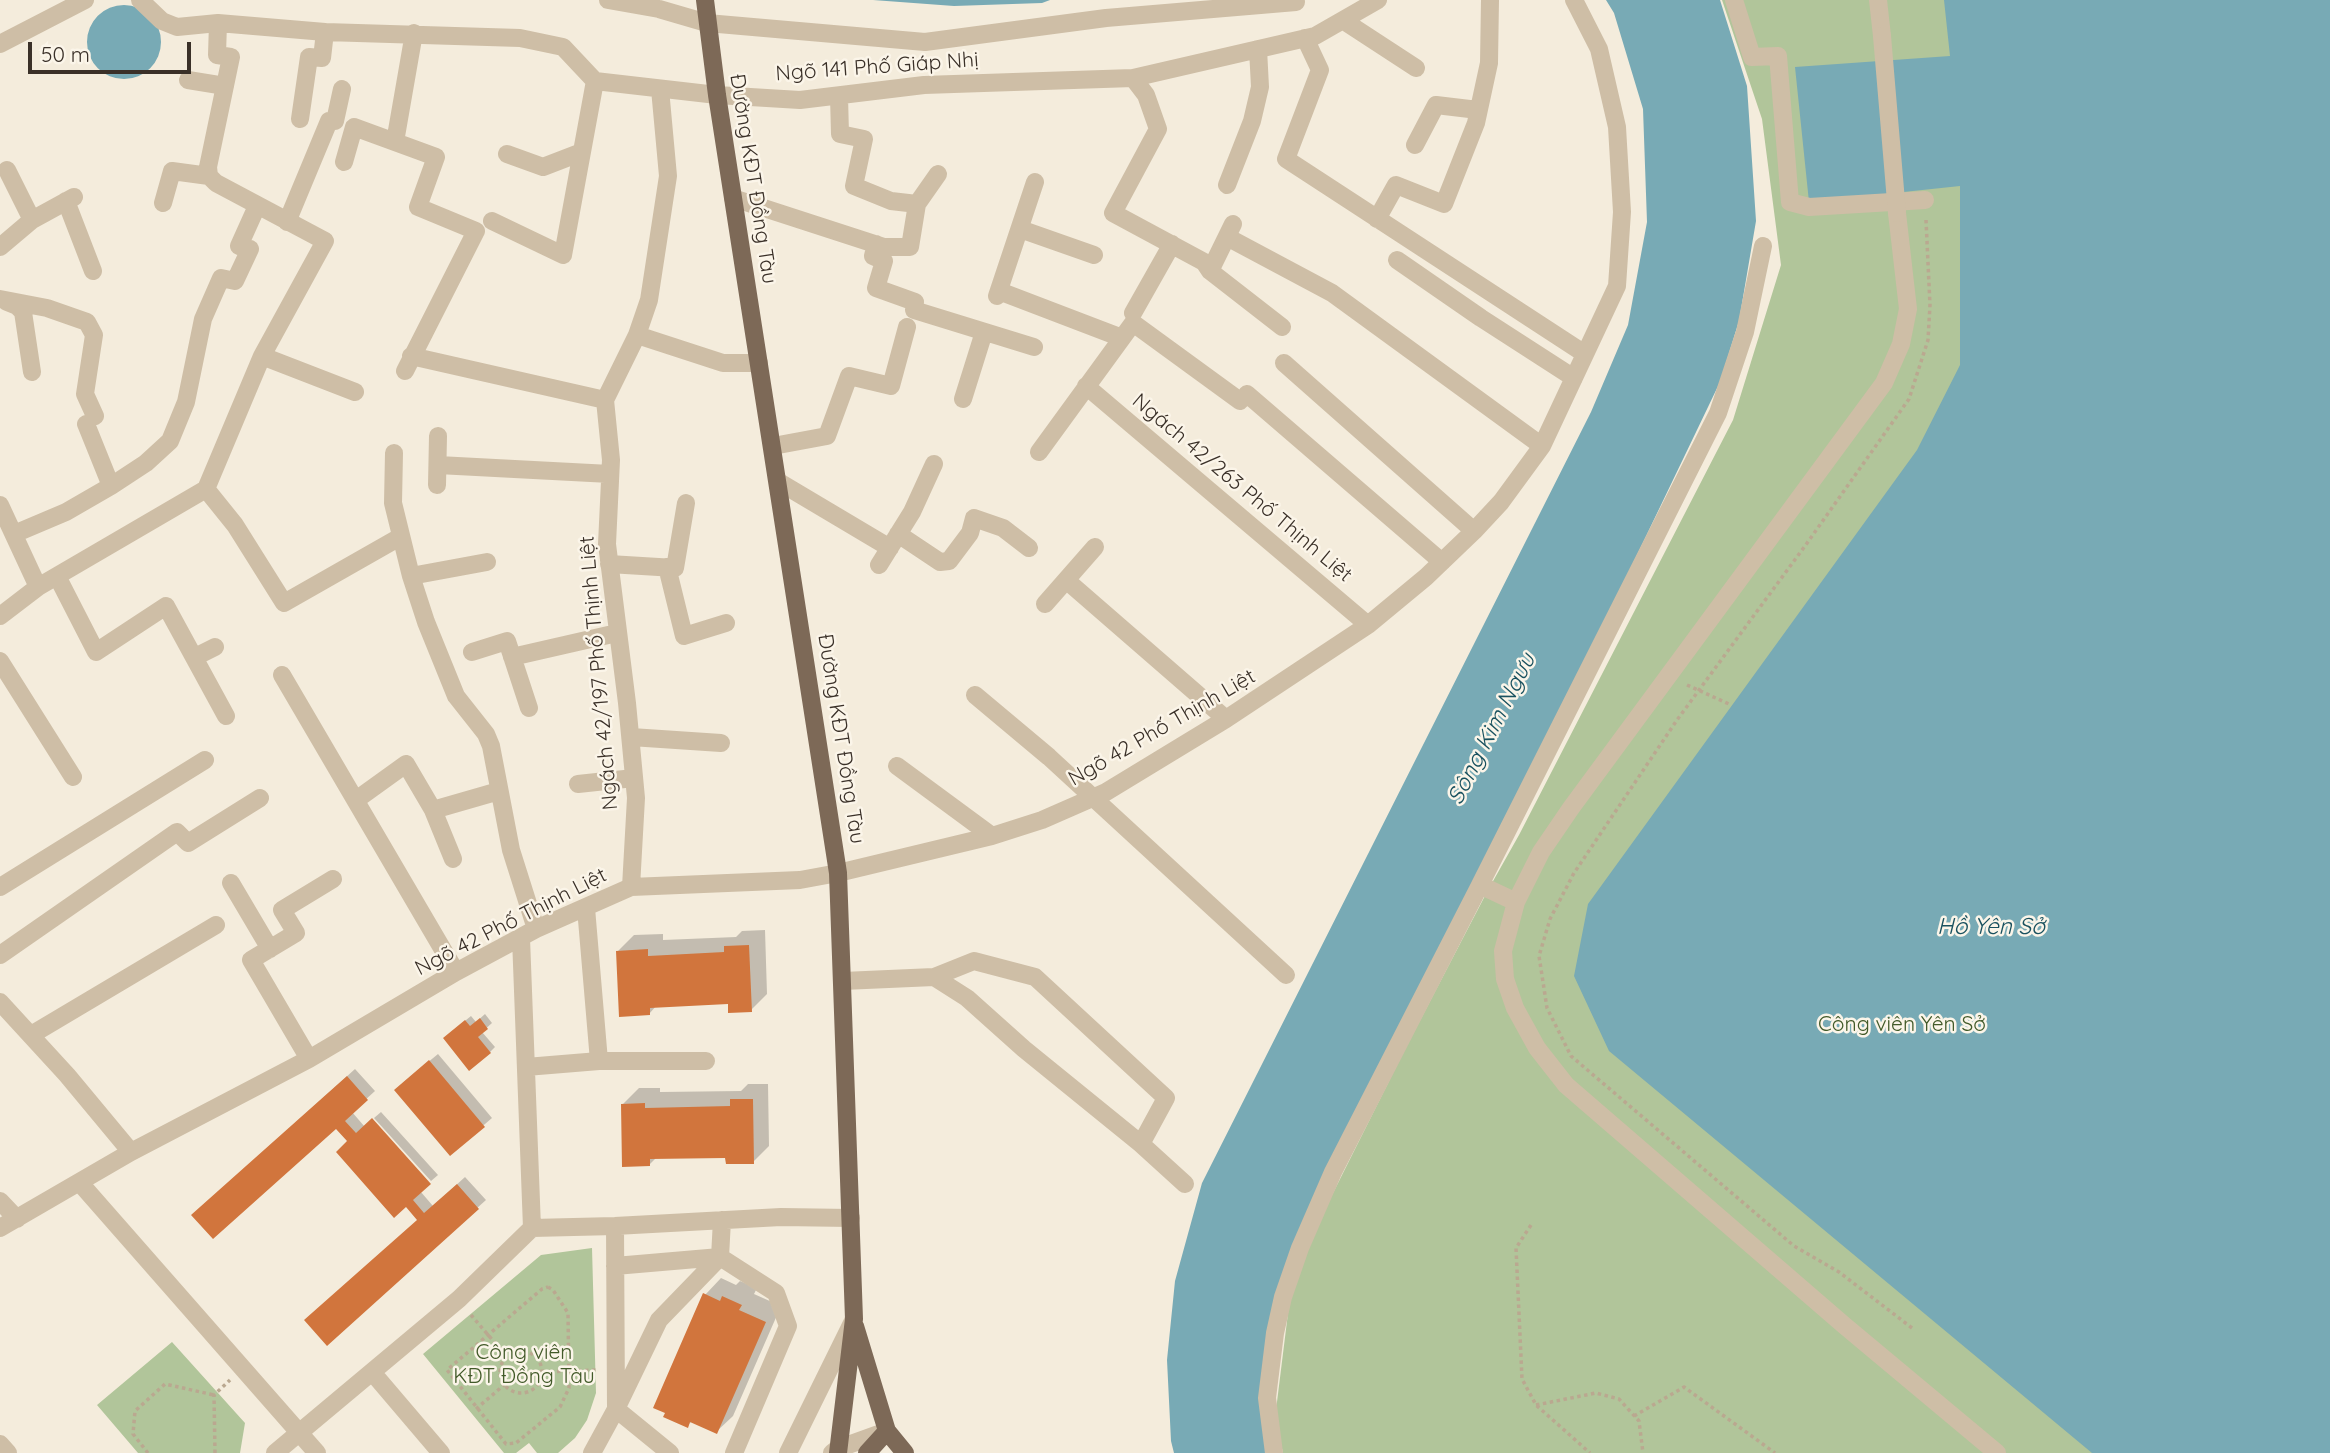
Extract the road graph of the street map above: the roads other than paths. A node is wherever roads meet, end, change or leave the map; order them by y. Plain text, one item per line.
1 (140, 0) edge
2 (608, 0) edge
3 (705, 0) edge
4 (1378, 0) edge
5 (1490, 0) edge
6 (1574, 0) edge
7 (1734, 0) edge
8 (1878, 0) edge
9 (1296, 2) dead end
10 (73, 3) edge
11 (1344, 21) junction
12 (218, 23) junction
13 (707, 23) junction
14 (325, 32) junction
15 (414, 33) junction
16 (1305, 38) junction
17 (0, 44) edge
18 (1258, 49) junction
19 (1416, 68) dead end
20 (1133, 78) junction
21 (188, 80) dead end
22 (595, 81) junction
23 (225, 86) junction
24 (342, 89) dead end
25 (660, 89) junction
26 (718, 95) junction
27 (839, 96) junction
28 (1478, 110) junction
29 (300, 119) dead end
30 (395, 142) junction
31 (1415, 145) dead end
32 (582, 152) junction
33 (507, 154) dead end
34 (344, 162) dead end
35 (7, 170) dead end
36 (938, 174) dead end
37 (209, 177) junction
38 (1035, 182) dead end
39 (1227, 185) dead end
40 (733, 198) junction
41 (1925, 200) road end
42 (163, 203) dead end
43 (917, 204) junction
44 (257, 206) junction
45 (1377, 219) junction
46 (32, 220) junction
47 (492, 221) dead end
48 (287, 222) junction
49 (1020, 229) junction
50 (1172, 244) junction
51 (880, 246) junction
52 (1763, 246) dead end
53 (0, 247) edge
54 (1094, 255) dead end
55 (1397, 261) dead end
56 (93, 271) dead end
57 (1210, 271) junction
58 (0, 299) edge
59 (1133, 318) junction
60 (907, 327) dead end
61 (1282, 327) dead end
62 (984, 332) junction
63 (637, 335) junction
64 (1122, 338) junction
65 (1034, 347) dead end
66 (1585, 354) junction
67 (262, 356) junction
68 (758, 363) junction
69 (1284, 363) dead end
70 (32, 372) dead end
71 (1574, 378) junction
72 (1086, 386) junction
73 (355, 392) dead end
74 (963, 399) dead end
75 (605, 400) junction
76 (438, 436) dead end
77 (773, 446) junction
78 (1542, 446) junction
79 (1039, 452) dead end
80 (394, 453) dead end
81 (934, 464) dead end
82 (438, 465) junction
83 (610, 474) junction
84 (779, 482) junction
85 (437, 485) dead end
86 (111, 486) junction
87 (206, 489) junction
88 (685, 503) dead end
89 (0, 505) edge
90 (1474, 531) junction
91 (13, 534) junction
92 (400, 537) junction
93 (894, 541) junction
94 (1095, 547) dead end
95 (1029, 548) dead end
96 (487, 562) dead end
97 (1442, 562) junction
98 (609, 564) junction
99 (879, 565) dead end
100 (667, 568) junction
101 (57, 576) junction
102 (411, 576) junction
103 (1066, 580) junction
104 (38, 587) junction
105 (1045, 604) dead end
106 (0, 616) edge
107 (726, 623) dead end
108 (1368, 625) junction
109 (617, 633) junction
110 (215, 647) dead end
111 (472, 652) dead end
112 (195, 657) junction
113 (512, 657) junction
114 (0, 661) edge
115 (282, 675) dead end
116 (975, 695) dead end
117 (529, 708) dead end
118 (226, 716) dead end
119 (1226, 719) junction
120 (631, 737) junction
121 (721, 743) dead end
122 (205, 760) dead end
123 (897, 766) dead end
124 (73, 777) dead end
125 (634, 778) junction
126 (578, 784) dead end
127 (499, 791) junction
128 (1092, 798) junction
129 (260, 799) dead end
130 (355, 800) junction
131 (433, 810) junction
132 (992, 836) junction
133 (453, 859) dead end
134 (838, 873) junction
135 (332, 879) dead end
136 (232, 883) dead end
137 (1480, 885) junction
138 (0, 887) edge
139 (631, 887) junction
140 (1516, 902) junction
141 (586, 908) junction
142 (216, 925) dead end
143 (529, 934) junction
144 (270, 949) junction
145 (0, 955) edge
146 (456, 972) junction
147 (1286, 975) dead end
148 (934, 977) junction
149 (843, 981) junction
150 (0, 1002) edge
151 (31, 1035) junction
152 (309, 1059) junction
153 (599, 1061) junction
154 (706, 1061) dead end
155 (526, 1067) junction
156 (1141, 1144) junction
157 (131, 1152) junction
158 (80, 1183) junction
159 (1185, 1184) dead end
160 (0, 1201) edge
161 (851, 1218) junction
162 (17, 1219) junction
163 (722, 1220) junction
164 (615, 1226) junction
165 (531, 1227) junction
166 (0, 1228) edge
167 (720, 1257) junction
168 (614, 1266) junction
169 (854, 1319) junction
170 (372, 1372) junction
171 (616, 1409) junction
172 (887, 1431) junction
173 (298, 1433) junction
174 (0, 1444) edge
175 (836, 1452) edge
176 (8, 1453) edge
177 (275, 1453) edge
178 (317, 1453) edge
179 (441, 1453) edge
180 (592, 1453) edge
181 (670, 1453) edge
182 (734, 1453) edge
183 (788, 1453) edge
184 (867, 1453) edge
185 (905, 1453) edge
186 (1274, 1453) edge
187 (1997, 1453) edge

1 - 12 street
2 - 13 street, Ngõ 141 Phố Giáp Nhị
3 - 13 main road, Đường KĐT Đồng Tàu
4 - 11 street, Ngõ 141 Phố Giáp Nhị
5 - 28 street
6 - 66 street, Ngõ 42 Phố Thịnh Liệt
7 - 41 street
8 - 140 street, bridge
9 - 13 street, Ngõ 141 Phố Giáp Nhị
10 - 17 street
11 - 16 street, Ngõ 141 Phố Giáp Nhị
11 - 19 street
12 - 14 street
12 - 23 street
13 - 26 main road, Đường KĐT Đồng Tàu
14 - 15 street
14 - 29 street
15 - 22 street
15 - 30 street
16 - 18 street, Ngõ 141 Phố Giáp Nhị
16 - 45 street
18 - 20 street, Ngõ 141 Phố Giáp Nhị
18 - 39 street
20 - 27 street, Ngõ 141 Phố Giáp Nhị
20 - 50 street
21 - 23 street
22 - 25 street, Ngõ 141 Phố Giáp Nhị
22 - 32 street
23 - 37 street
24 - 48 street
25 - 26 street, Ngõ 141 Phố Giáp Nhị
25 - 63 street
26 - 27 street, Ngõ 141 Phố Giáp Nhị
26 - 40 main road, Đường KĐT Đồng Tàu
27 - 43 street
28 - 31 street
28 - 45 street
30 - 34 street
30 - 75 street
32 - 33 street
32 - 47 street
35 - 46 street
36 - 43 street
37 - 42 street
37 - 44 street
38 - 49 street
40 - 51 street
40 - 68 main road, Đường KĐT Đồng Tàu
43 - 51 street
44 - 48 street
44 - 86 street
45 - 66 street
46 - 53 street
46 - 56 street
48 - 67 street
49 - 54 street
49 - 64 street
50 - 57 street
50 - 59 street
51 - 62 street
52 - 137 street
55 - 71 street
57 - 61 street
57 - 78 street
58 - 70 street
58 - 86 street
59 - 64 street
59 - 97 street
60 - 77 street
62 - 65 street
62 - 74 street
63 - 68 street
63 - 75 street
64 - 72 street
66 - 71 street, Ngõ 42 Phố Thịnh Liệt
67 - 73 street
67 - 87 street
68 - 77 main road, Đường KĐT Đồng Tàu
69 - 90 street
71 - 78 street, Ngõ 42 Phố Thịnh Liệt
72 - 79 street
72 - 108 street, Ngách 42/263 Phố Thịnh Liệt
75 - 83 street, Ngách 42/197 Phố Thịnh Liệt
76 - 82 street
77 - 84 main road, Đường KĐT Đồng Tàu
78 - 90 street, Ngõ 42 Phố Thịnh Liệt
80 - 92 street
81 - 93 street
82 - 83 street
82 - 85 street
83 - 98 street, Ngách 42/197 Phố Thịnh Liệt
84 - 93 street
84 - 134 main road, Đường KĐT Đồng Tàu
86 - 91 street
87 - 92 street
87 - 101 street
88 - 100 street
89 - 91 street
90 - 97 street, Ngõ 42 Phố Thịnh Liệt
91 - 104 street
92 - 102 street
93 - 95 street
93 - 99 street
94 - 103 street
96 - 102 street
97 - 108 street, Ngõ 42 Phố Thịnh Liệt
98 - 100 street
98 - 109 street, Ngách 42/197 Phố Thịnh Liệt
100 - 107 street
101 - 104 street
101 - 112 street
102 - 127 street
103 - 105 street
103 - 119 street
104 - 106 street
108 - 119 street, Ngõ 42 Phố Thịnh Liệt
109 - 113 street
109 - 120 street, Ngách 42/197 Phố Thịnh Liệt
110 - 112 street
111 - 113 street
112 - 118 street
113 - 117 street
114 - 124 street
115 - 130 street
116 - 128 street
119 - 128 street, Ngõ 42 Phố Thịnh Liệt
120 - 121 street
120 - 125 street, Ngách 42/197 Phố Thịnh Liệt
122 - 138 street
123 - 132 street
125 - 126 street
125 - 139 street, Ngách 42/197 Phố Thịnh Liệt
127 - 131 street
127 - 143 street
128 - 132 street, Ngõ 42 Phố Thịnh Liệt
128 - 147 street
129 - 145 street
130 - 131 street
130 - 146 street
131 - 133 street
132 - 134 street, Ngõ 42 Phố Thịnh Liệt
134 - 139 street, Ngõ 42 Phố Thịnh Liệt
134 - 149 main road, Đường KĐT Đồng Tàu
135 - 144 street
136 - 144 street
137 - 140 street
137 - 186 street
139 - 141 street, Ngõ 42 Phố Thịnh Liệt
140 - 187 street
141 - 143 street, Ngõ 42 Phố Thịnh Liệt
141 - 153 street
142 - 151 street
143 - 146 street, Ngõ 42 Phố Thịnh Liệt
143 - 155 street
144 - 152 street
146 - 152 street, Ngõ 42 Phố Thịnh Liệt
148 - 149 street
148 - 156 street
148 - 156 street
149 - 161 main road, Đường KĐT Đồng Tàu
150 - 151 street
151 - 157 street
152 - 157 street, Ngõ 42 Phố Thịnh Liệt
153 - 154 street
153 - 155 street
155 - 165 street
156 - 159 street
157 - 158 street, Ngõ 42 Phố Thịnh Liệt
158 - 162 street, Ngõ 42 Phố Thịnh Liệt
158 - 173 street
160 - 162 street
161 - 163 street
161 - 169 main road, Đường KĐT Đồng Tàu
162 - 166 street, Ngõ 42 Phố Thịnh Liệt
163 - 164 street
163 - 167 street
164 - 165 street
164 - 168 street
165 - 170 street
167 - 168 street
167 - 171 street
167 - 182 street
168 - 171 street
169 - 172 main road
169 - 175 main road
169 - 183 street, Đường KĐT Đồng Tàu
170 - 173 street
170 - 179 street
171 - 180 street
171 - 181 street
172 - 175 street
172 - 184 main road
172 - 185 main road
173 - 177 street
173 - 178 street
174 - 176 street

